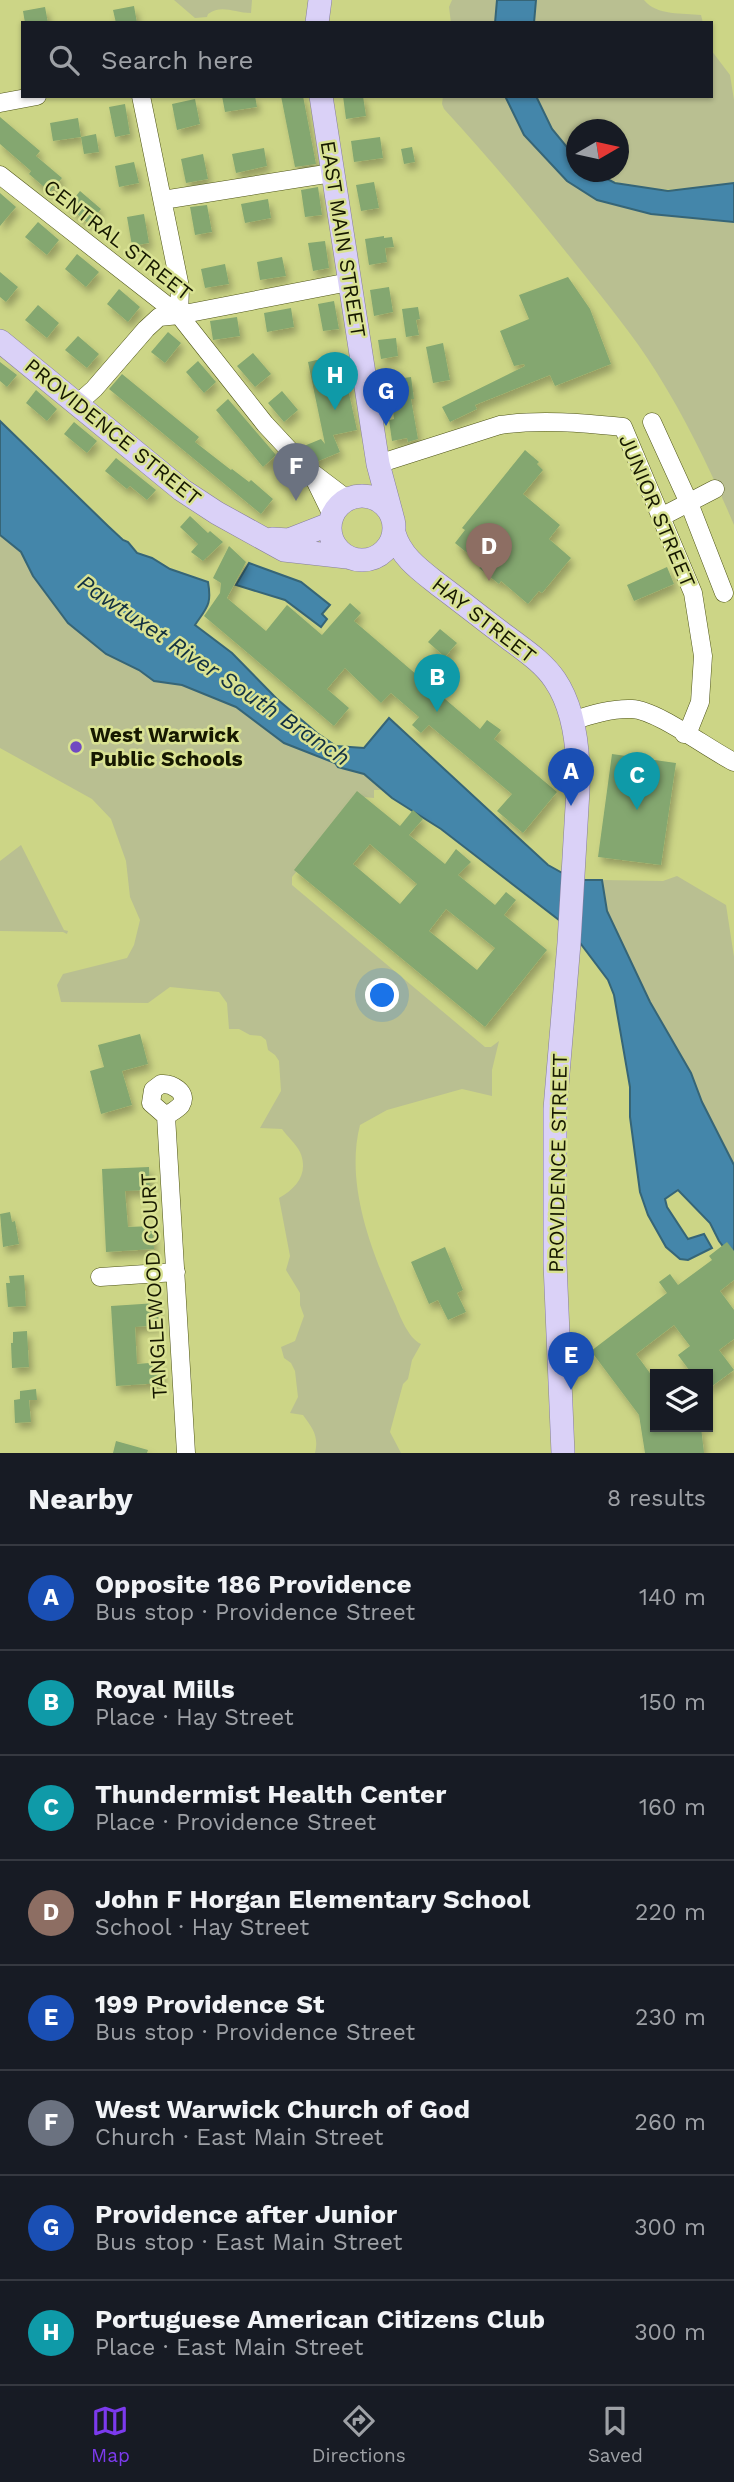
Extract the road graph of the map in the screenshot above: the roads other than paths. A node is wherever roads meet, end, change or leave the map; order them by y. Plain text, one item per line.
1 (26, 98) edge
2 (141, 98) edge
3 (321, 98) edge
4 (0, 103) edge
5 (332, 173) junction
6 (0, 175) edge
7 (163, 200) junction
8 (349, 282) junction
9 (178, 315) junction
10 (0, 341) edge
11 (77, 404) junction
12 (652, 422) dead end
13 (378, 464) junction
14 (715, 489) dead end
15 (690, 503) junction
16 (341, 509) junction
17 (661, 517) junction
18 (393, 524) junction
19 (265, 539) junction
20 (346, 557) junction
21 (372, 559) junction
22 (411, 563) junction
23 (724, 593) dead end
24 (572, 721) junction
25 (684, 734) junction
26 (734, 762) edge
27 (166, 1116) dead end
28 (176, 1272) junction
29 (100, 1277) dead end
30 (186, 1453) edge
31 (563, 1453) edge

1 - 4 street
2 - 7 street
3 - 5 main road, EAST MAIN STREET
5 - 7 street
5 - 8 main road, EAST MAIN STREET
6 - 9 street, CENTRAL STREET
7 - 9 street
8 - 9 street
8 - 13 main road, EAST MAIN STREET
9 - 11 street
9 - 16 street, CENTRAL STREET
10 - 11 main road, PROVIDENCE STREET
11 - 19 main road, PROVIDENCE STREET
12 - 15 street
13 - 16 main road
13 - 17 street, JUNIOR STREET
13 - 18 main road, EAST MAIN STREET
14 - 15 street
15 - 17 street
15 - 23 street
16 - 18 main road
16 - 19 main road
16 - 20 main road
17 - 25 street, JUNIOR STREET
18 - 21 main road
18 - 22 main road, HAY STREET
19 - 20 main road, PROVIDENCE STREET
20 - 21 main road
21 - 22 main road, HAY STREET
22 - 24 main road, HAY STREET
24 - 25 street
24 - 31 main road, PROVIDENCE STREET
25 - 26 street
27 - 28 street, TANGLEWOOD COURT
28 - 29 street
28 - 30 street, TANGLEWOOD COURT

